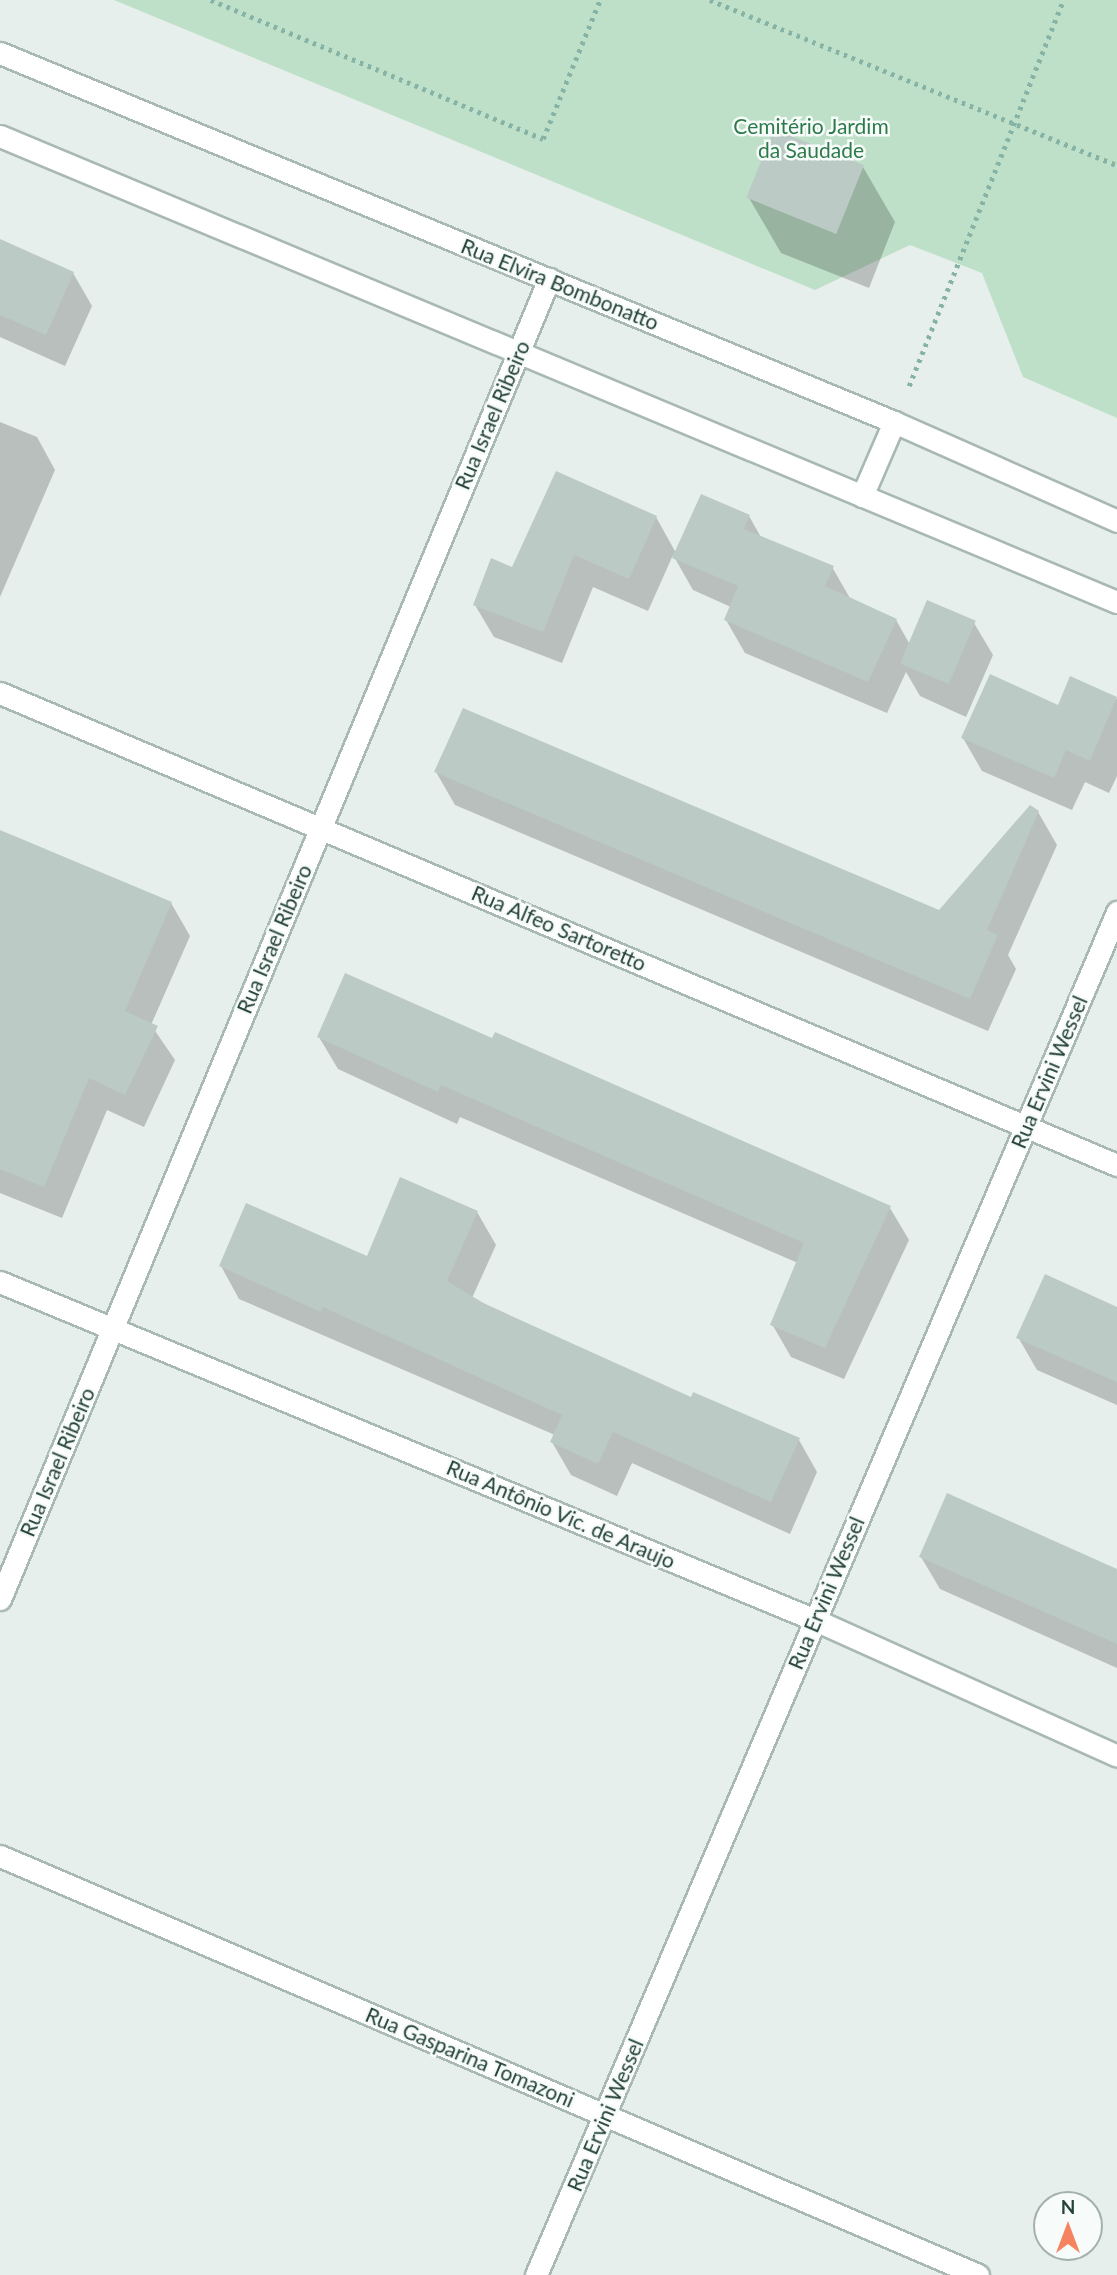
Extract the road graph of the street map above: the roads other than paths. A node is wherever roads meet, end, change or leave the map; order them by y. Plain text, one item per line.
1 (0, 53) edge
2 (0, 136) edge
3 (549, 279) junction
4 (518, 354) junction
5 (894, 422) junction
6 (862, 496) junction
7 (1117, 521) edge
8 (1117, 602) edge
9 (0, 693) edge
10 (321, 828) junction
11 (1117, 912) edge
12 (1026, 1125) junction
13 (1117, 1165) edge
14 (0, 1282) edge
15 (112, 1328) junction
16 (0, 1599) edge
17 (815, 1620) junction
18 (1117, 1756) edge
19 (0, 1856) edge
20 (605, 2115) junction
21 (536, 2275) edge
22 (978, 2275) edge

1 - 3 street, Rua Elvira Bombonatto
2 - 4 street
3 - 4 street, Rua Israel Ribeiro
3 - 5 street, Rua Elvira Bombonatto
4 - 6 street
4 - 10 street, Rua Israel Ribeiro
5 - 6 street
5 - 7 street, Rua Elvira Bombonatto
6 - 8 street
9 - 10 street, Rua Alfeo Sartoretto
10 - 12 street, Rua Alfeo Sartoretto
10 - 15 street, Rua Israel Ribeiro
11 - 12 street, Rua Ervini Wessel
12 - 13 street, Rua Alfeo Sartoretto
12 - 17 street, Rua Ervini Wessel
14 - 15 street, Rua Antônio Vic. de Araujo
15 - 16 street, Rua Israel Ribeiro
15 - 17 street, Rua Antônio Vic. de Araujo
17 - 18 street, Rua Antônio Vic. de Araujo
17 - 20 street, Rua Ervini Wessel
19 - 20 street, Rua Gasparina Tomazoni
20 - 21 street, Rua Ervini Wessel
20 - 22 street, Rua Gasparina Tomazoni

